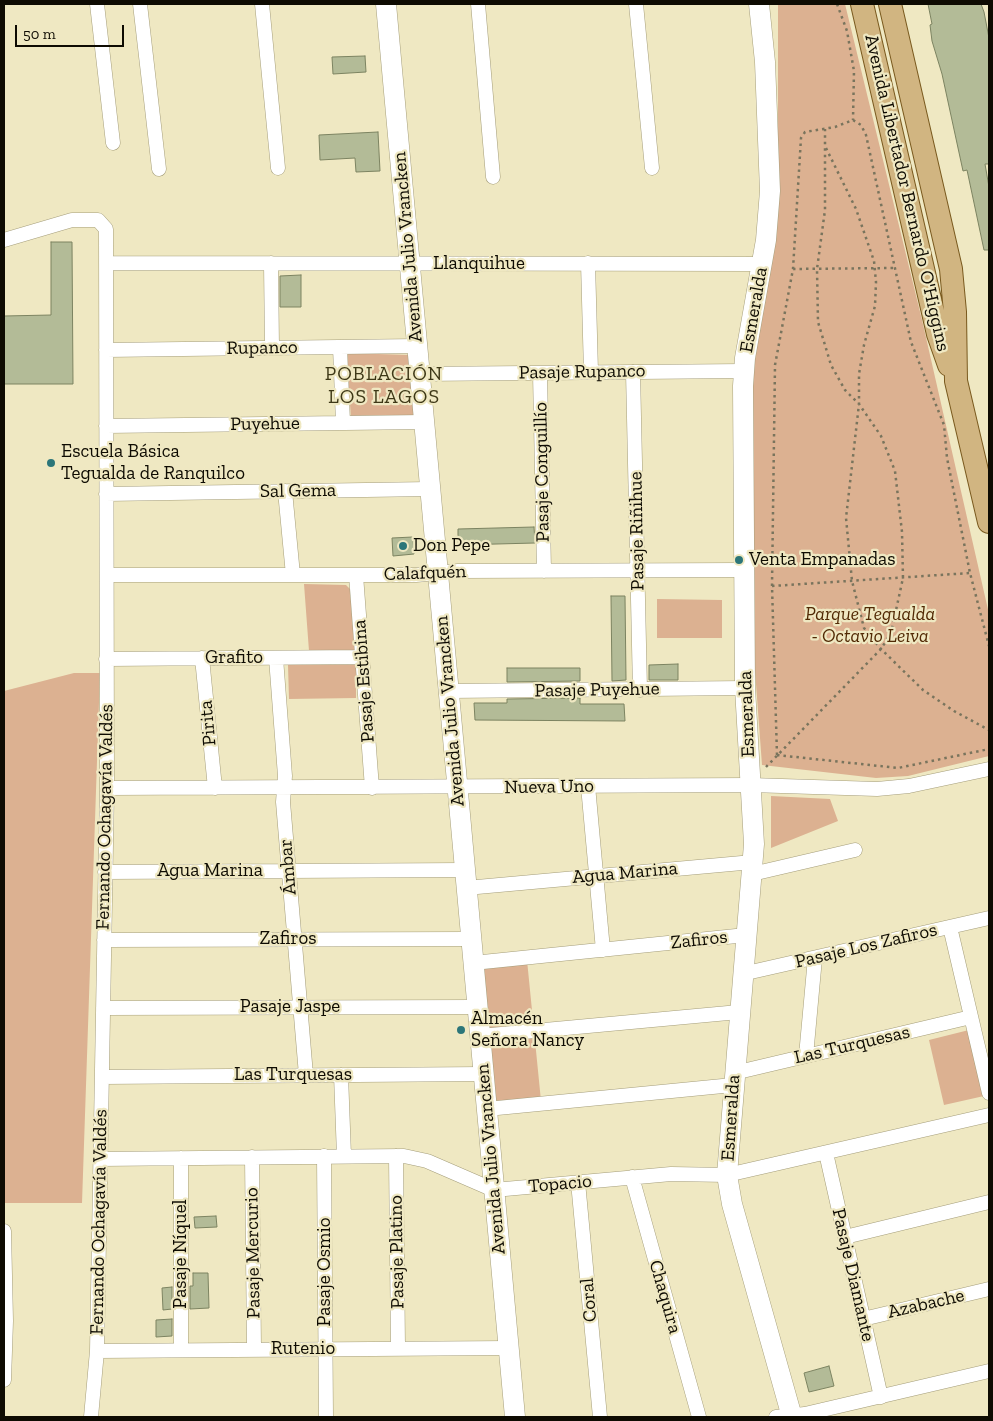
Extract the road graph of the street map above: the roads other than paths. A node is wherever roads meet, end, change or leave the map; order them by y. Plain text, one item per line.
1 (97, 4) edge
2 (140, 4) edge
3 (262, 4) edge
4 (386, 4) edge
5 (478, 4) edge
6 (636, 4) edge
7 (759, 4) edge
8 (862, 4) edge
9 (890, 4) edge
10 (113, 143) dead end
11 (278, 168) dead end
12 (652, 168) dead end
13 (160, 169) dead end
14 (493, 177) dead end
15 (4, 240) edge
16 (106, 263) junction
17 (271, 263) junction
18 (409, 263) junction
19 (588, 263) junction
20 (763, 264) junction
21 (417, 346) junction
22 (340, 347) junction
23 (272, 348) junction
24 (106, 350) junction
25 (744, 371) junction
26 (540, 372) junction
27 (591, 372) junction
28 (634, 372) junction
29 (420, 374) junction
30 (956, 381) junction
31 (424, 422) junction
32 (343, 423) junction
33 (106, 426) junction
34 (430, 489) junction
35 (285, 491) junction
36 (106, 494) junction
37 (989, 522) edge
38 (544, 570) junction
39 (638, 570) junction
40 (744, 570) junction
41 (438, 573) junction
42 (107, 575) junction
43 (293, 575) junction
44 (356, 575) junction
45 (362, 657) junction
46 (106, 658) junction
47 (202, 658) junction
48 (276, 658) junction
49 (745, 688) junction
50 (640, 690) junction
51 (449, 691) junction
52 (989, 769) edge
53 (750, 784) junction
54 (588, 786) junction
55 (107, 788) junction
56 (214, 788) junction
57 (284, 788) junction
58 (372, 788) junction
59 (457, 788) junction
60 (855, 850) dead end
61 (752, 868) junction
62 (288, 871) junction
63 (105, 872) junction
64 (596, 876) junction
65 (466, 879) junction
66 (989, 918) edge
67 (950, 927) junction
68 (746, 935) junction
69 (294, 939) junction
70 (471, 939) junction
71 (104, 940) junction
72 (603, 950) junction
73 (815, 958) junction
74 (473, 963) junction
75 (742, 974) junction
76 (300, 1007) junction
77 (477, 1007) junction
78 (103, 1008) junction
79 (739, 1012) junction
80 (971, 1017) junction
81 (480, 1036) junction
82 (806, 1056) junction
83 (484, 1074) junction
84 (306, 1075) junction
85 (341, 1075) junction
86 (102, 1077) junction
87 (733, 1079) junction
88 (989, 1093) edge
89 (487, 1109) junction
90 (989, 1115) edge
91 (826, 1153) junction
92 (324, 1156) junction
93 (344, 1156) junction
94 (396, 1156) junction
95 (252, 1157) junction
96 (181, 1158) junction
97 (100, 1159) junction
98 (727, 1176) junction
99 (632, 1178) junction
100 (578, 1182) junction
101 (494, 1190) junction
102 (989, 1202) edge
103 (4, 1231) edge
104 (845, 1237) junction
105 (989, 1289) edge
106 (5, 1299) edge
107 (863, 1318) junction
108 (325, 1348) junction
109 (398, 1348) junction
110 (509, 1348) junction
111 (254, 1349) junction
112 (181, 1350) junction
113 (97, 1351) junction
114 (989, 1371) edge
115 (4, 1380) edge
116 (881, 1397) junction
117 (91, 1417) edge
118 (326, 1417) edge
119 (515, 1417) edge
120 (600, 1417) edge
121 (699, 1417) edge
122 (786, 1417) edge

1 - 10 street
2 - 13 street
3 - 11 street
4 - 18 street, Avenida Julio Vrancken
5 - 14 street
6 - 12 street
7 - 20 street, Esmeralda
8 - 30 main road, Avenida Libertador Bernardo O'Higgins
9 - 30 main road, Avenida Libertador Bernardo O'Higgins
15 - 16 street, Fernando Ochagavía Valdés
16 - 17 street, Llanquihue
16 - 24 street, Fernando Ochagavía Valdés
17 - 18 street, Llanquihue
17 - 23 street
18 - 19 street, Llanquihue
18 - 21 street, Avenida Julio Vrancken
19 - 20 street, Llanquihue
19 - 27 street
20 - 25 street, Esmeralda
21 - 22 street, Rupanco
21 - 29 street, Avenida Julio Vrancken
22 - 23 street, Rupanco
22 - 32 street
23 - 24 street, Rupanco
24 - 33 street, Fernando Ochagavía Valdés
25 - 28 street, Pasaje Rupanco
25 - 40 street, Esmeralda
26 - 27 street, Pasaje Rupanco
26 - 29 street, Pasaje Rupanco
26 - 38 street, Pasaje Conguillío
27 - 28 street, Pasaje Rupanco
28 - 39 street, Pasaje Riñihue
29 - 31 street, Avenida Julio Vrancken
30 - 37 main road, Avenida Libertador Bernardo O'Higgins
31 - 32 street, Puyehue
31 - 34 street, Avenida Julio Vrancken
32 - 33 street, Puyehue
33 - 36 street, Fernando Ochagavía Valdés
34 - 35 street, Sal Gema
34 - 41 street, Avenida Julio Vrancken
35 - 36 street, Sal Gema
35 - 43 street
36 - 42 street, Fernando Ochagavía Valdés
38 - 39 street, Calafquén
38 - 41 street, Calafquén
39 - 40 street, Calafquén
39 - 50 street, Pasaje Riñihue
40 - 49 street, Esmeralda
41 - 44 street, Calafquén
41 - 51 street, Avenida Julio Vrancken
42 - 43 street, Calafquén
42 - 46 street, Fernando Ochagavía Valdés
43 - 44 street, Calafquén
44 - 45 street, Pasaje Estibina
45 - 48 street, Grafito
45 - 58 street, Pasaje Estibina
46 - 47 street, Grafito
46 - 55 street, Fernando Ochagavía Valdés
47 - 48 street, Grafito
47 - 56 street, Pirita
48 - 57 street, Ámbar
49 - 50 street, Pasaje Puyehue
49 - 53 street, Esmeralda
50 - 51 street, Pasaje Puyehue
51 - 59 street, Avenida Julio Vrancken
52 - 53 street, Nueva Uno
53 - 54 street, Nueva Uno
53 - 61 street, Esmeralda
54 - 59 street, Nueva Uno
54 - 64 street
55 - 56 street, Nueva Uno
55 - 63 street, Fernando Ochagavía Valdés
56 - 57 street, Nueva Uno
57 - 58 street, Nueva Uno
57 - 62 street, Ámbar
58 - 59 street, Nueva Uno
59 - 65 street, Avenida Julio Vrancken
60 - 61 street, Agua Marina
61 - 64 street, Agua Marina
61 - 68 street, Esmeralda
62 - 63 street, Agua Marina
62 - 65 street, Agua Marina
62 - 69 street, Ámbar
63 - 71 street, Fernando Ochagavía Valdés
64 - 65 street, Agua Marina
64 - 72 street
65 - 70 street, Avenida Julio Vrancken
66 - 67 street, Pasaje Los Zafiros
67 - 73 street, Pasaje Los Zafiros
67 - 80 street
68 - 72 street, Zafiros
68 - 75 street, Esmeralda
69 - 70 street, Zafiros
69 - 71 street, Zafiros
69 - 76 street, Ámbar
70 - 74 street, Avenida Julio Vrancken
71 - 78 street, Fernando Ochagavía Valdés
72 - 74 street, Zafiros
73 - 75 street, Pasaje Los Zafiros
73 - 82 street
74 - 77 street, Avenida Julio Vrancken
75 - 79 street, Esmeralda
76 - 77 street, Pasaje Jaspe
76 - 78 street, Pasaje Jaspe
76 - 84 street, Ámbar
77 - 81 street, Avenida Julio Vrancken
78 - 86 street, Fernando Ochagavía Valdés
79 - 81 street
79 - 87 street, Esmeralda
80 - 82 street, Las Turquesas
80 - 88 street
81 - 83 street, Avenida Julio Vrancken
82 - 87 street, Las Turquesas
83 - 85 street, Las Turquesas
83 - 89 street, Avenida Julio Vrancken
84 - 85 street, Las Turquesas
84 - 86 street, Las Turquesas
85 - 93 street
86 - 97 street, Fernando Ochagavía Valdés
87 - 89 street, Las Turquesas
87 - 98 street, Esmeralda
89 - 101 street, Avenida Julio Vrancken
90 - 91 street, Topacio
91 - 98 street, Topacio
91 - 104 street, Pasaje Diamante
92 - 93 street, Topacio
92 - 95 street, Topacio
92 - 108 street, Pasaje Osmio
93 - 94 street, Topacio
94 - 101 street, Topacio
94 - 109 street, Pasaje Platino
95 - 96 street, Topacio
95 - 111 street, Pasaje Mercurio
96 - 97 street, Topacio
96 - 112 street, Pasaje Níquel
97 - 113 street, Fernando Ochagavía Valdés
98 - 99 street, Topacio
98 - 122 street, Esmeralda
99 - 100 street, Topacio
99 - 121 street, Chaquira
100 - 101 street, Topacio
100 - 120 street, Coral
101 - 110 street, Avenida Julio Vrancken
102 - 104 street
103 - 106 street
104 - 107 street, Pasaje Diamante
105 - 107 street, Azabache
106 - 115 street
107 - 116 street, Pasaje Diamante
108 - 109 street, Rutenio
108 - 111 street, Rutenio
108 - 118 street, Pasaje Osmio
109 - 110 street, Rutenio
110 - 119 street, Avenida Julio Vrancken
111 - 112 street, Rutenio
112 - 113 street, Rutenio
113 - 117 street, Fernando Ochagavía Valdés
114 - 116 street
116 - 122 street

